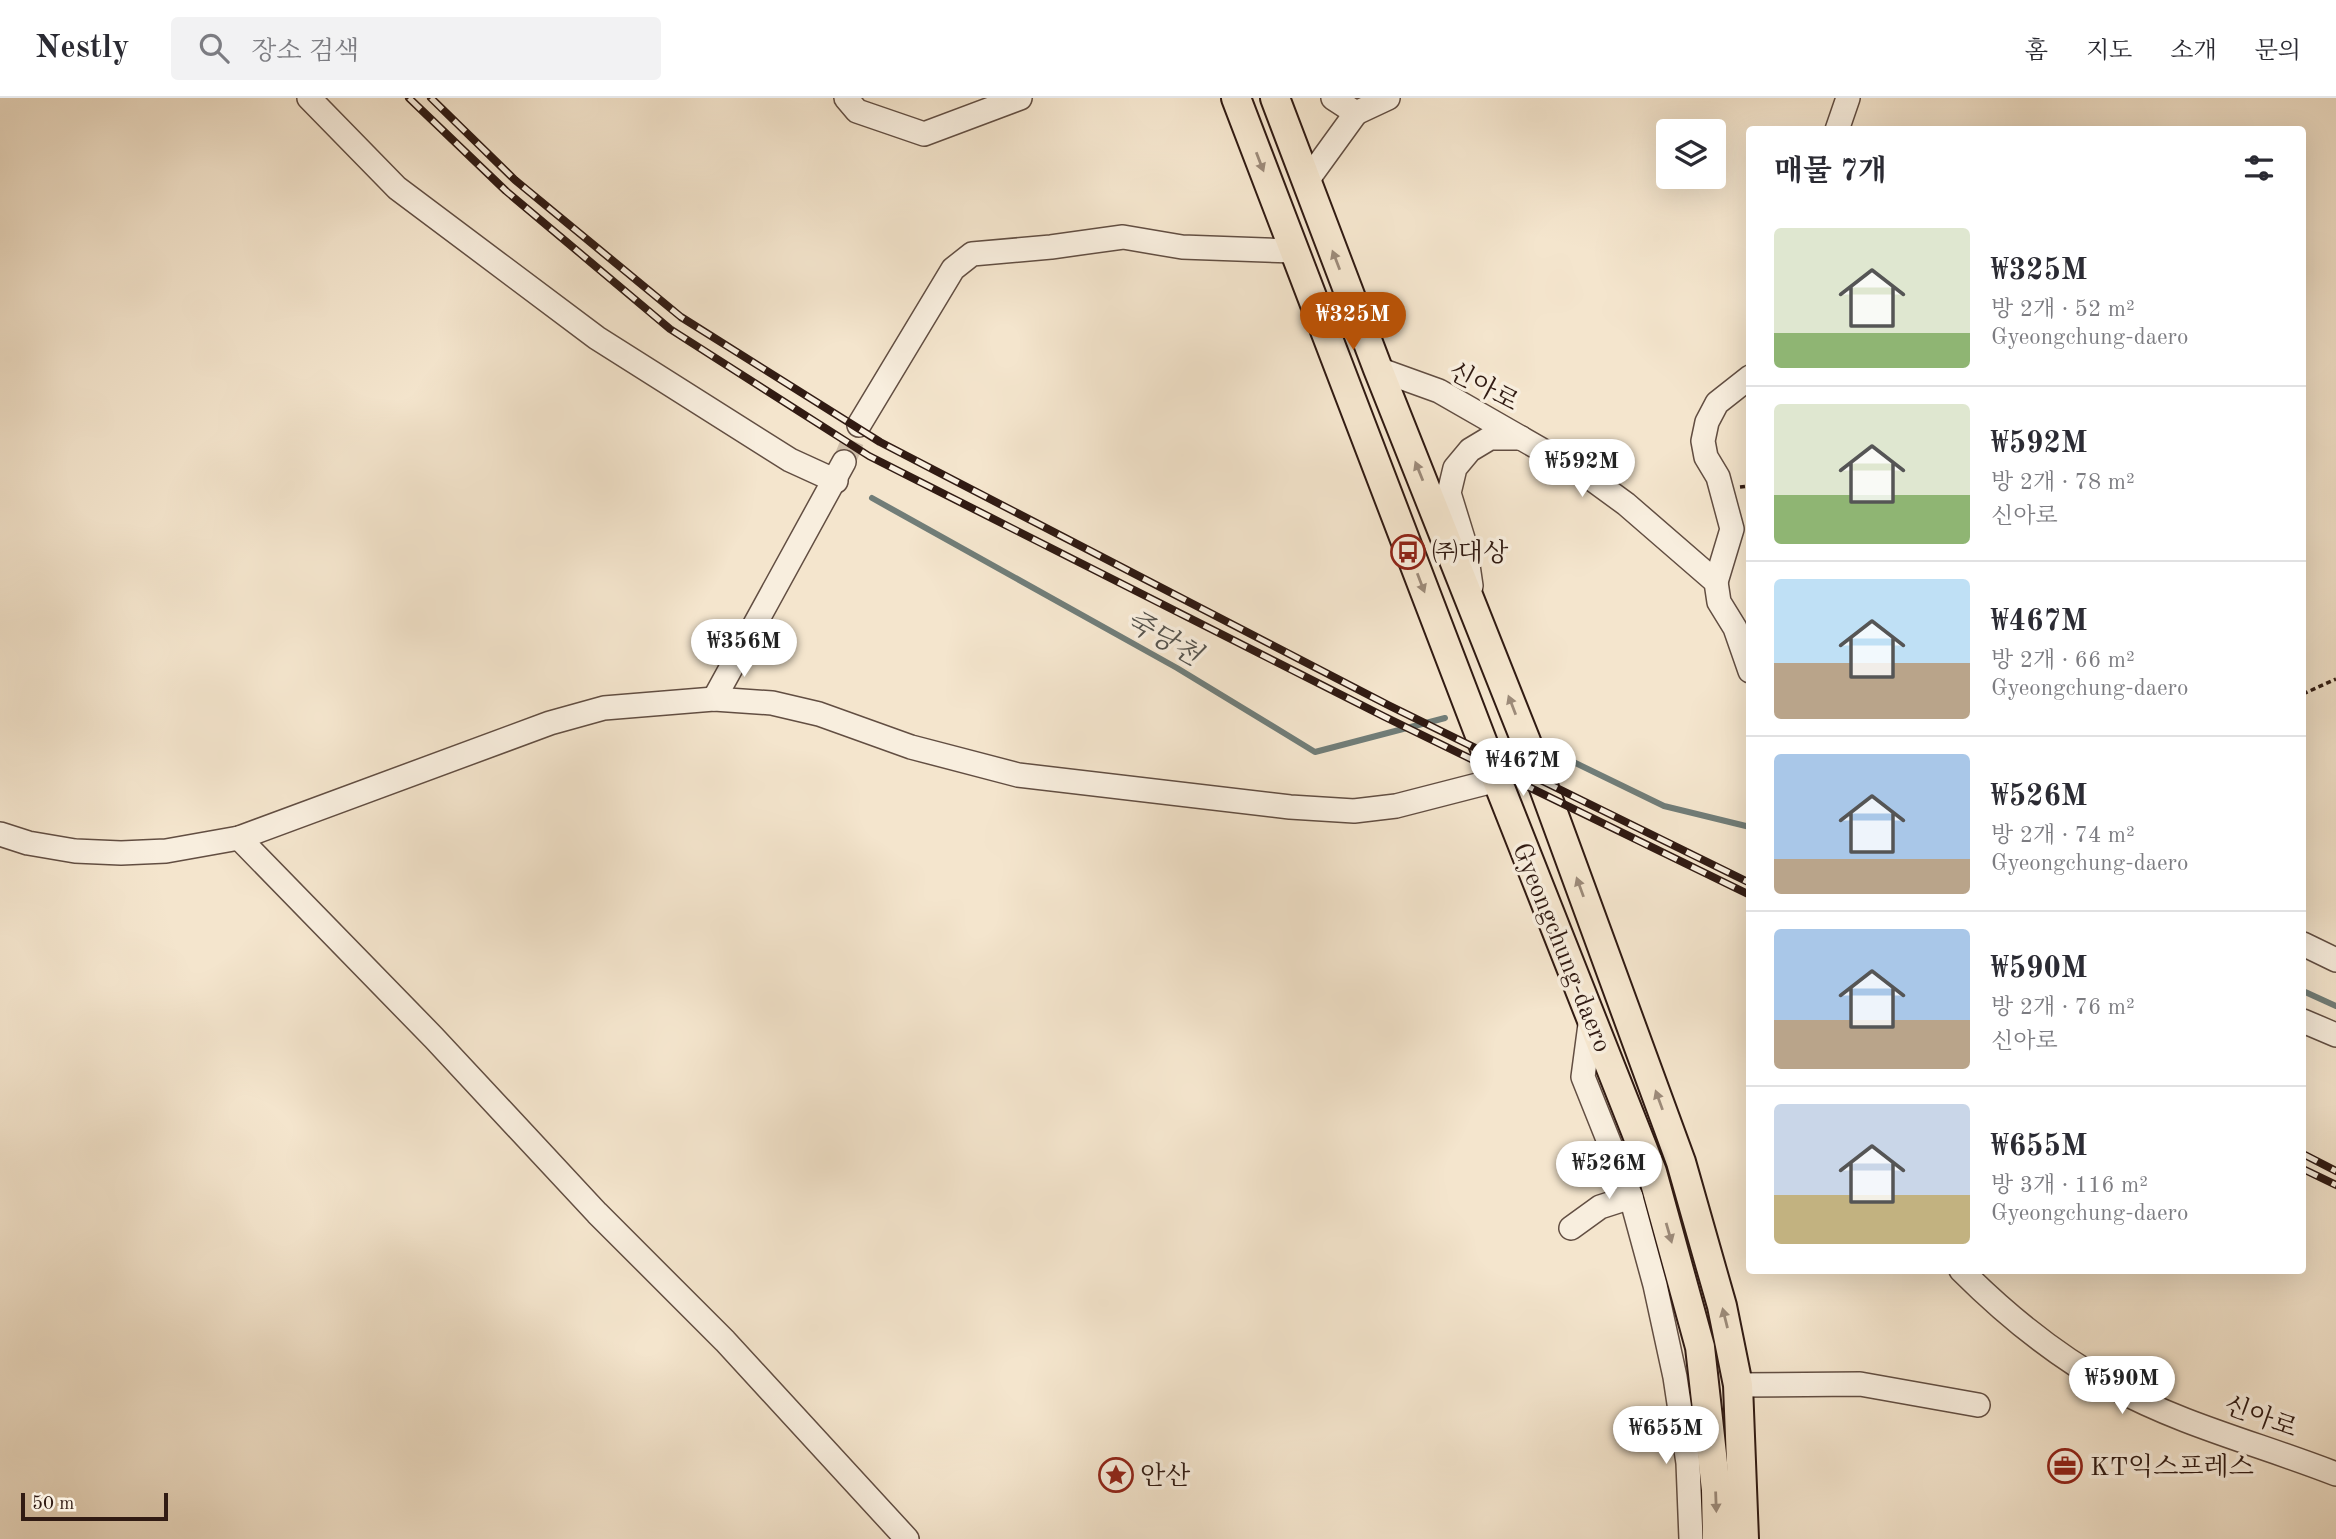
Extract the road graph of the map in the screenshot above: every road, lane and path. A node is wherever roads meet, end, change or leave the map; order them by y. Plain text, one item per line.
1 (309, 98) edge
2 (846, 98) edge
3 (1020, 98) edge
4 (1236, 98) edge
5 (1275, 98) edge
6 (1333, 98) edge
7 (1388, 98) edge
8 (1848, 98) edge
9 (1356, 113) junction
10 (1838, 126) edge
11 (1306, 182) junction
12 (1294, 251) junction
13 (1378, 369) junction
14 (1746, 380) edge
15 (1344, 382) junction
16 (859, 425) tunnel mouth
17 (1523, 438) junction
18 (1716, 582) junction
19 (1471, 600) junction
20 (1746, 660) edge
21 (2336, 679) edge
22 (2306, 693) edge
23 (714, 699) junction
24 (1536, 769) junction
25 (1497, 780) junction
26 (0, 834) edge
27 (240, 838) junction
28 (2306, 945) edge
29 (2336, 960) edge
30 (1591, 1017) junction
31 (2306, 1022) edge
32 (2336, 1035) edge
33 (1631, 1197) junction
34 (1571, 1228) dead end
35 (1965, 1274) edge
36 (1705, 1385) junction
37 (1738, 1385) junction
38 (1676, 1389) junction
39 (1978, 1405) dead end
40 (2336, 1474) edge
41 (907, 1539) edge
42 (1690, 1539) edge
43 (1717, 1539) edge
44 (1744, 1539) edge

1 - 23 street
2 - 3 street
4 -> 12 main road, Gyeongchung-daero
5 - 11 main road, Gyeongchung-daero
6 - 9 street
7 - 9 street
8 - 10 street
9 - 11 street
13 -> 11 main road, Gyeongchung-daero
12 - 15 main road, Gyeongchung-daero
12 - 16 street
13 - 15 main road
13 - 17 street, 신아로
19 -> 13 main road, Gyeongchung-daero
14 - 18 street
15 -> 25 main road, Gyeongchung-daero
17 - 18 street, 신아로
17 - 19 street
18 - 20 street
24 -> 19 main road, Gyeongchung-daero
21 - 22 path
23 - 25 street
23 - 27 street
24 - 25 main road
37 -> 24 main road, Gyeongchung-daero
25 - 30 main road, Gyeongchung-daero
26 - 27 street
27 - 41 street
28 - 29 street
30 - 33 street
30 -> 36 main road, Gyeongchung-daero
31 - 32 street
33 - 34 street
33 - 38 street
35 - 40 street, 신아로
36 - 37 main road
36 - 38 street
36 -> 43 main road, Gyeongchung-daero
37 - 39 street
37 - 44 main road, Gyeongchung-daero
38 - 42 street

